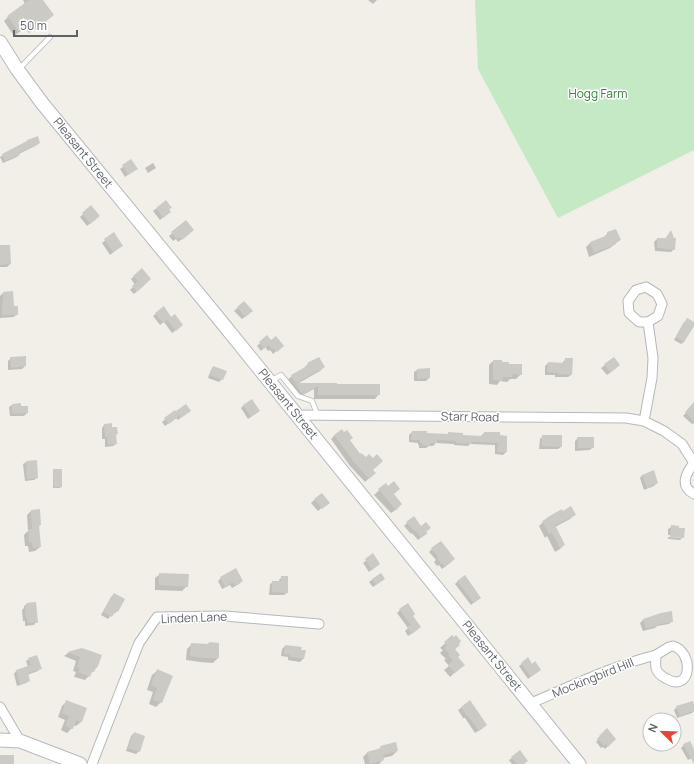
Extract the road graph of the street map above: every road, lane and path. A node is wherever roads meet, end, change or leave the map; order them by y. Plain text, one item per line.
1 (50, 37) dead end
2 (0, 42) edge
3 (18, 70) junction
4 (648, 322) dead end
5 (270, 382) junction
6 (297, 416) junction
7 (318, 416) junction
8 (644, 421) junction
9 (694, 494) edge
10 (319, 624) dead end
11 (656, 655) junction
12 (531, 703) junction
13 (0, 707) edge
14 (0, 740) edge
15 (20, 742) junction
16 (80, 764) edge
17 (92, 764) edge
18 (579, 764) edge

1 - 3 lane
2 - 3 main road, Pleasant Street
3 - 5 main road, Pleasant Street
4 - 8 street
5 - 6 main road, Pleasant Street
5 - 7 lane
6 - 7 street, Starr Road
6 - 12 main road, Pleasant Street
7 - 8 street, Starr Road
8 - 9 street, Starr Road
10 - 17 street, Linden Lane
11 - 11 street, Mockingbird Hill
11 - 12 street, Mockingbird Hill
12 - 18 main road, Pleasant Street
13 - 15 street
14 - 15 main road
15 - 16 main road

